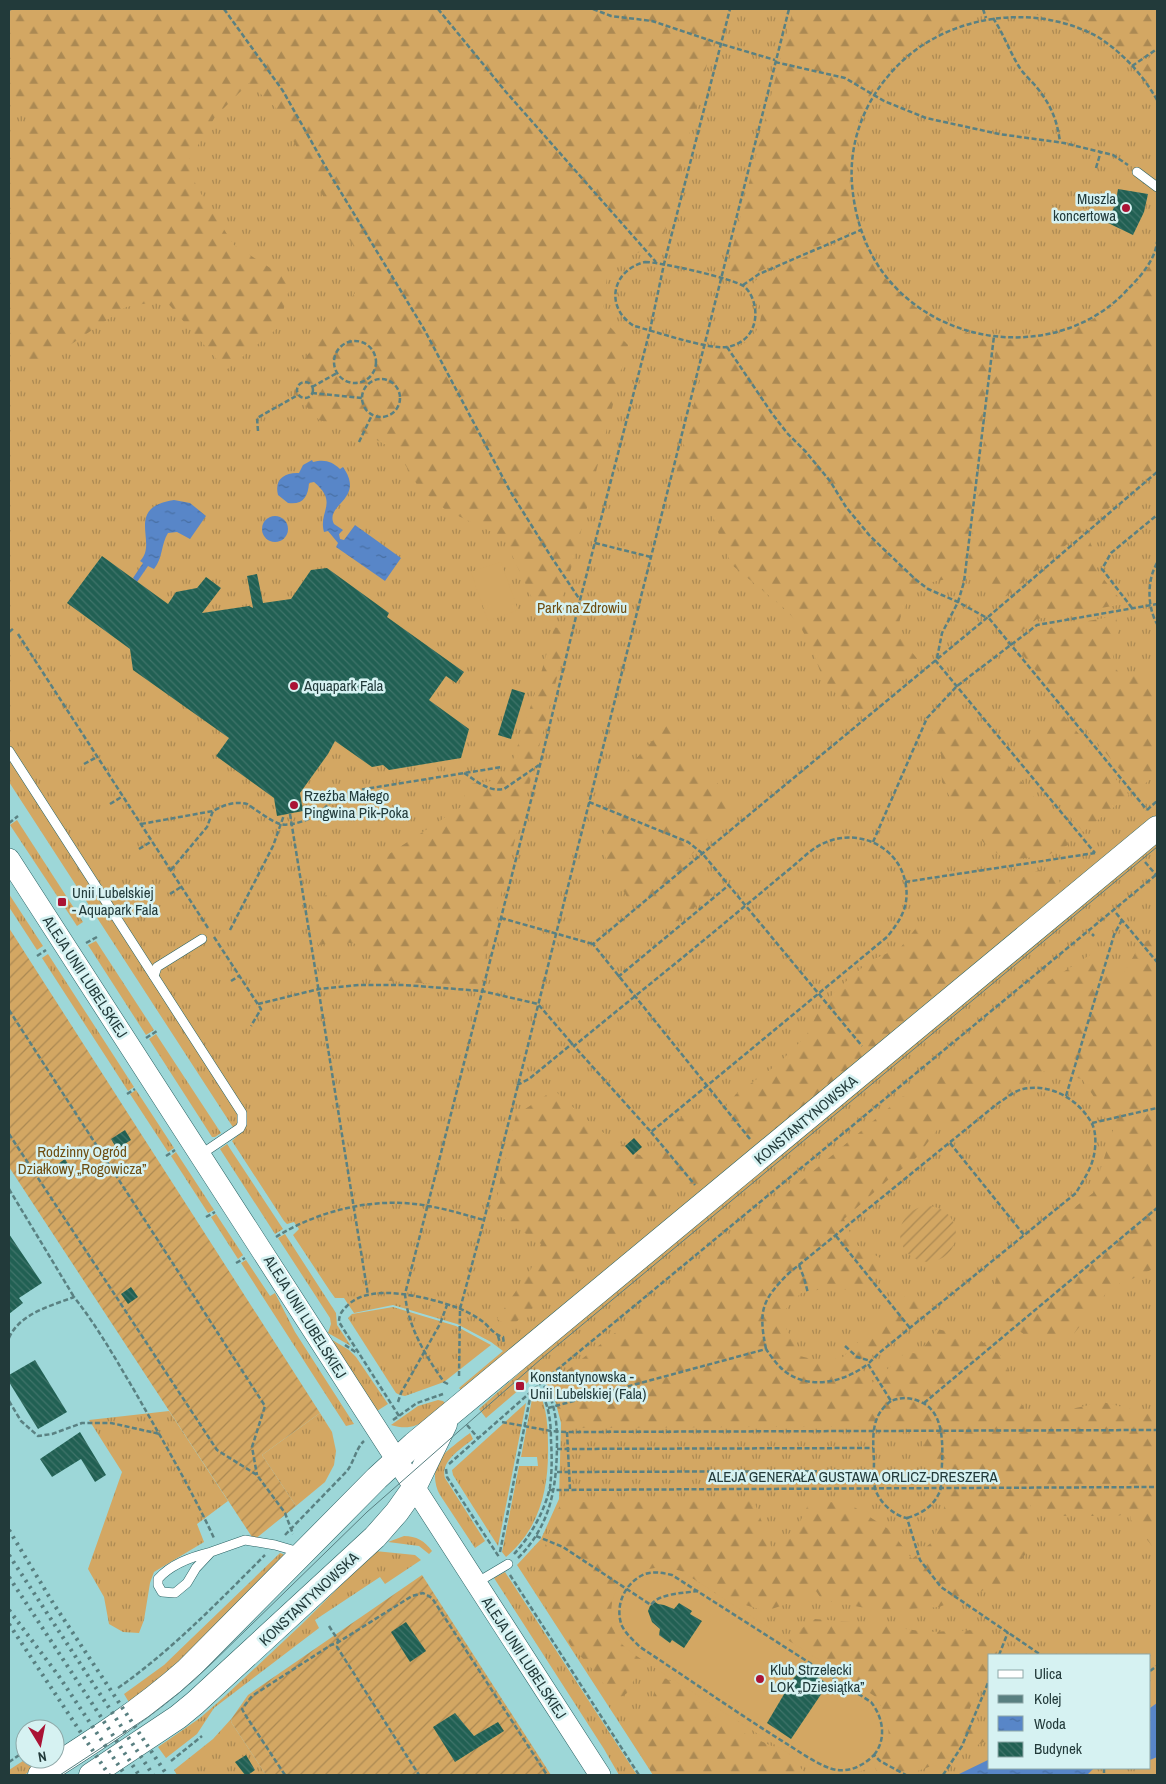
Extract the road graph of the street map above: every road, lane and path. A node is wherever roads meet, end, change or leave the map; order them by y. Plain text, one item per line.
1 (224, 9) edge
2 (438, 9) edge
3 (593, 9) edge
4 (730, 9) edge
5 (788, 9) edge
6 (983, 9) edge
7 (992, 17) junction
8 (986, 18) junction
9 (721, 44) junction
10 (1157, 49) edge
11 (775, 61) junction
12 (1132, 66) junction
13 (873, 95) junction
14 (1157, 100) edge
15 (1060, 142) junction
16 (1101, 151) junction
17 (1096, 168) dead end
18 (1137, 172) joint
19 (1157, 187) edge
20 (861, 230) junction
21 (1157, 242) edge
22 (656, 262) junction
23 (664, 264) junction
24 (722, 278) junction
25 (743, 286) junction
26 (650, 330) junction
27 (994, 336) junction
28 (704, 345) junction
29 (727, 347) junction
30 (337, 373) junction
31 (368, 378) junction
32 (371, 382) junction
33 (312, 387) junction
34 (312, 393) junction
35 (298, 394) junction
36 (362, 398) junction
37 (372, 415) junction
38 (258, 431) dead end
39 (359, 442) dead end
40 (1157, 472) edge
41 (1156, 517) edge
42 (595, 543) junction
43 (651, 557) junction
44 (1157, 563) edge
45 (580, 600) junction
46 (958, 602) junction
47 (1157, 604) edge
48 (1151, 605) junction
49 (1132, 608) junction
50 (988, 618) junction
51 (1157, 624) edge
52 (14, 628) dead end
53 (9, 632) edge
54 (18, 634) dead end
55 (1011, 645) junction
56 (936, 660) junction
57 (957, 686) junction
58 (9, 751) edge
59 (97, 757) junction
60 (84, 764) dead end
61 (540, 764) junction
62 (502, 767) dead end
63 (464, 773) junction
64 (123, 796) junction
65 (588, 801) junction
66 (110, 804) dead end
67 (213, 811) junction
68 (290, 814) dead end
69 (284, 815) dead end
70 (18, 816) dead end
71 (1152, 819) edge
72 (9, 823) edge
73 (141, 824) junction
74 (280, 824) junction
75 (292, 824) junction
76 (152, 841) junction
77 (873, 842) junction
78 (139, 849) dead end
79 (702, 853) junction
80 (9, 859) edge
81 (1144, 861) dead end
82 (171, 871) junction
83 (1157, 875) edge
84 (905, 882) junction
85 (729, 885) junction
86 (181, 887) junction
87 (170, 894) dead end
88 (746, 906) junction
89 (1116, 913) dead end
90 (500, 918) junction
91 (1122, 920) junction
92 (230, 930) dead end
93 (555, 933) junction
94 (82, 937) dead end
95 (97, 937) dead end
96 (202, 939) dead end
97 (593, 944) junction
98 (45, 950) dead end
99 (36, 956) dead end
100 (1157, 962) edge
101 (154, 976) junction
102 (239, 976) junction
103 (618, 977) junction
104 (231, 981) dead end
105 (319, 989) junction
106 (482, 991) junction
107 (818, 994) junction
108 (634, 997) junction
109 (258, 1004) junction
110 (538, 1004) junction
111 (9, 1010) edge
112 (251, 1026) dead end
113 (157, 1031) dead end
114 (146, 1038) dead end
115 (574, 1045) junction
116 (862, 1046) dead end
117 (517, 1085) junction
118 (707, 1086) junction
119 (135, 1089) dead end
120 (126, 1094) dead end
121 (1066, 1096) junction
122 (1157, 1108) edge
123 (1092, 1123) junction
124 (651, 1132) junction
125 (9, 1134) edge
126 (750, 1139) dead end
127 (950, 1143) junction
128 (175, 1150) dead end
129 (200, 1155) junction
130 (166, 1156) dead end
131 (695, 1185) dead end
132 (9, 1189) edge
133 (427, 1205) junction
134 (354, 1207) junction
135 (1157, 1208) edge
136 (215, 1212) dead end
137 (206, 1217) dead end
138 (484, 1220) junction
139 (836, 1235) junction
140 (1024, 1235) junction
141 (276, 1237) dead end
142 (245, 1258) dead end
143 (236, 1263) dead end
144 (799, 1264) junction
145 (808, 1293) dead end
146 (405, 1294) junction
147 (368, 1295) junction
148 (74, 1297) junction
149 (447, 1305) junction
150 (460, 1309) junction
151 (910, 1328) junction
152 (498, 1336) junction
153 (9, 1338) edge
154 (500, 1343) dead end
155 (845, 1346) dead end
156 (502, 1348) dead end
157 (766, 1348) junction
158 (424, 1354) junction
159 (871, 1361) junction
160 (868, 1364) junction
161 (458, 1376) dead end
162 (448, 1384) dead end
163 (537, 1386) junction
164 (544, 1386) dead end
165 (530, 1398) dead end
166 (9, 1401) edge
167 (891, 1401) junction
168 (398, 1402) dead end
169 (924, 1403) junction
170 (455, 1407) junction
171 (553, 1407) junction
172 (548, 1408) junction
173 (399, 1416) junction
174 (502, 1422) dead end
175 (387, 1425) dead end
176 (525, 1426) junction
177 (1157, 1430) edge
178 (551, 1431) junction
179 (872, 1431) junction
180 (941, 1431) junction
181 (557, 1432) junction
182 (567, 1432) junction
183 (160, 1434) junction
184 (478, 1438) junction
185 (364, 1442) dead end
186 (873, 1448) junction
187 (557, 1449) junction
188 (568, 1449) junction
189 (396, 1460) junction
190 (557, 1472) junction
191 (570, 1472) junction
192 (874, 1472) junction
193 (257, 1475) junction
194 (1157, 1487) edge
195 (414, 1488) junction
196 (875, 1488) junction
197 (941, 1488) junction
198 (555, 1489) junction
199 (549, 1490) junction
200 (570, 1490) junction
201 (285, 1513) dead end
202 (907, 1518) junction
203 (536, 1536) junction
204 (275, 1545) junction
205 (215, 1550) junction
206 (500, 1552) dead end
207 (303, 1553) junction
208 (517, 1559) dead end
209 (505, 1564) junction
210 (476, 1583) junction
211 (627, 1588) junction
212 (698, 1591) junction
213 (329, 1626) dead end
214 (1008, 1632) junction
215 (337, 1643) junction
216 (999, 1654) edge
217 (1040, 1654) edge
218 (988, 1683) edge
219 (118, 1688) dead end
220 (202, 1736) dead end
221 (874, 1755) junction
222 (170, 1761) dead end
223 (40, 1775) edge
224 (91, 1775) edge
225 (284, 1775) edge
226 (419, 1775) edge
227 (547, 1775) edge
228 (600, 1775) edge
229 (639, 1775) edge
230 (906, 1775) edge
231 (943, 1775) edge

1 - 45 path
2 - 22 path
3 - 9 path
4 - 9 path
5 - 11 path
6 - 8 path
7 - 8 path
7 - 12 path
7 - 15 path
8 - 13 path
9 - 11 path
9 - 23 path
10 - 12 path
11 - 13 path
11 - 24 path
12 - 14 path
13 - 15 path
13 - 20 path
15 - 16 path
16 - 17 path
16 - 18 path
18 - 19 lane
20 - 25 path
20 - 27 path
21 - 27 path
22 - 23 path
22 - 26 path
23 - 24 path
23 - 26 path
24 - 25 path
24 - 28 path
25 - 29 path
26 - 28 path
26 - 42 path
27 - 46 path
28 - 29 path
28 - 43 path
29 - 46 path
30 - 31 path
30 - 31 path
30 - 33 path
31 - 32 path
32 - 36 path
32 - 37 path
33 - 34 path
33 - 35 path
34 - 35 path
34 - 36 path
35 - 38 path
36 - 37 path
37 - 39 path
40 - 50 path
41 - 49 path
42 - 43 path
42 - 45 path
43 - 65 path
44 - 48 path
45 - 61 path
46 - 50 path
46 - 56 path
47 - 48 path
48 - 49 path
48 - 51 path
49 - 55 path
50 - 55 path
50 - 56 path
52 - 53 path
54 - 59 path
55 - 57 path
55 - 71 path
56 - 57 path
56 - 79 path
57 - 77 path
57 - 84 path
58 - 101 lane
59 - 60 path
59 - 64 path
61 - 63 path
61 - 90 path
62 - 63 path
63 - 75 path
64 - 66 path
64 - 73 path
65 - 79 path
65 - 93 path
67 - 73 path
67 - 74 path
67 - 82 path
68 - 75 path
69 - 74 path
70 - 72 path
71 - 170 main road, KONSTANTYNOWSKA
73 - 76 path
74 - 75 path
74 - 92 path
75 - 105 path
76 - 78 path
76 - 82 path
77 - 84 path
77 - 88 path
79 - 85 path
79 - 97 path
80 - 129 street, ALEJA UNII LUBELSKIEJ
81 - 83 path
82 - 86 path
83 - 163 path
84 - 107 path
85 - 88 path
85 - 103 path
86 - 87 path
86 - 102 path
88 - 107 path
88 - 108 path
89 - 91 path
90 - 93 path
90 - 106 path
91 - 100 path
91 - 121 path
93 - 97 path
93 - 110 path
94 - 95 path
96 - 101 lane
97 - 103 path
98 - 99 path
101 - 129 lane
102 - 104 path
102 - 109 path
103 - 108 path
105 - 106 path
105 - 109 path
105 - 134 path
106 - 110 path
106 - 133 path
107 - 116 path
107 - 118 path
108 - 115 path
108 - 118 path
109 - 112 path
110 - 115 path
110 - 117 path
111 - 193 path
113 - 114 path
115 - 117 path
115 - 124 path
117 - 138 path
118 - 124 path
118 - 126 path
119 - 120 path
121 - 123 path
121 - 127 path
122 - 123 path
123 - 140 path
124 - 131 path
125 - 193 path
127 - 139 path
127 - 140 path
128 - 130 path
129 - 189 street, ALEJA UNII LUBELSKIEJ
132 - 148 path
133 - 134 path
133 - 138 path
133 - 146 path
134 - 141 path
134 - 147 path
135 - 169 path
136 - 137 path
138 - 150 path
139 - 144 path
139 - 151 path
140 - 151 path
142 - 143 path
144 - 145 path
144 - 157 path
146 - 147 path
146 - 149 path
146 - 158 path
147 - 173 path
148 - 153 path
148 - 183 path
149 - 150 path
149 - 158 path
150 - 152 path
150 - 161 path
151 - 159 path
152 - 154 path
152 - 156 path
155 - 159 path
157 - 160 path
157 - 171 path
158 - 162 path
158 - 168 path
159 - 160 path
160 - 167 path
163 - 172 path
163 - 184 path
164 - 171 path
165 - 176 path
166 - 183 path
167 - 169 path
167 - 179 path
169 - 180 path
170 - 173 path
170 - 184 path
170 - 189 main road, KONSTANTYNOWSKA
170 - 195 main road, KONSTANTYNOWSKA
171 - 172 path
171 - 181 path
172 - 178 path
173 - 175 path
174 - 176 path
176 - 178 path
176 - 206 path
177 - 180 path
178 - 181 path
178 - 199 path
179 - 180 path
179 - 182 path
179 - 186 path
180 - 197 path
181 - 182 path
181 - 187 path
182 - 188 path
183 - 205 path
184 - 209 path
185 - 204 path
186 - 188 path
186 - 192 path
187 - 188 path
187 - 190 path
188 - 191 path
189 - 195 street, ALEJA UNII LUBELSKIEJ
189 - 207 main road, KONSTANTYNOWSKA
190 - 191 path
190 - 198 path
191 - 192 path
191 - 200 path
192 - 196 path
193 - 201 path
194 - 197 path, ALEJA GENERAŁA GUSTAWA ORLICZ-DRESZERA
195 - 210 street, ALEJA UNII LUBELSKIEJ
195 - 224 main road, KONSTANTYNOWSKA
196 - 197 path, ALEJA GENERAŁA GUSTAWA ORLICZ-DRESZERA
196 - 200 path, ALEJA GENERAŁA GUSTAWA ORLICZ-DRESZERA
196 - 202 path
197 - 202 path
198 - 199 path, ALEJA GENERAŁA GUSTAWA ORLICZ-DRESZERA
198 - 200 path, ALEJA GENERAŁA GUSTAWA ORLICZ-DRESZERA
198 - 203 path
199 - 209 path
202 - 214 path
203 - 208 path
203 - 211 path
204 - 205 lane
204 - 207 lane
204 - 219 path
205 - 205 lane
207 - 223 main road, KONSTANTYNOWSKA
209 - 210 lane
209 - 229 path
210 - 228 street, ALEJA UNII LUBELSKIEJ
211 - 212 path
211 - 212 path
211 - 221 path
212 - 221 path
213 - 215 path
214 - 216 path
214 - 217 path
215 - 225 path
215 - 226 path
215 - 227 path
218 - 231 path
220 - 222 path
221 - 230 path

